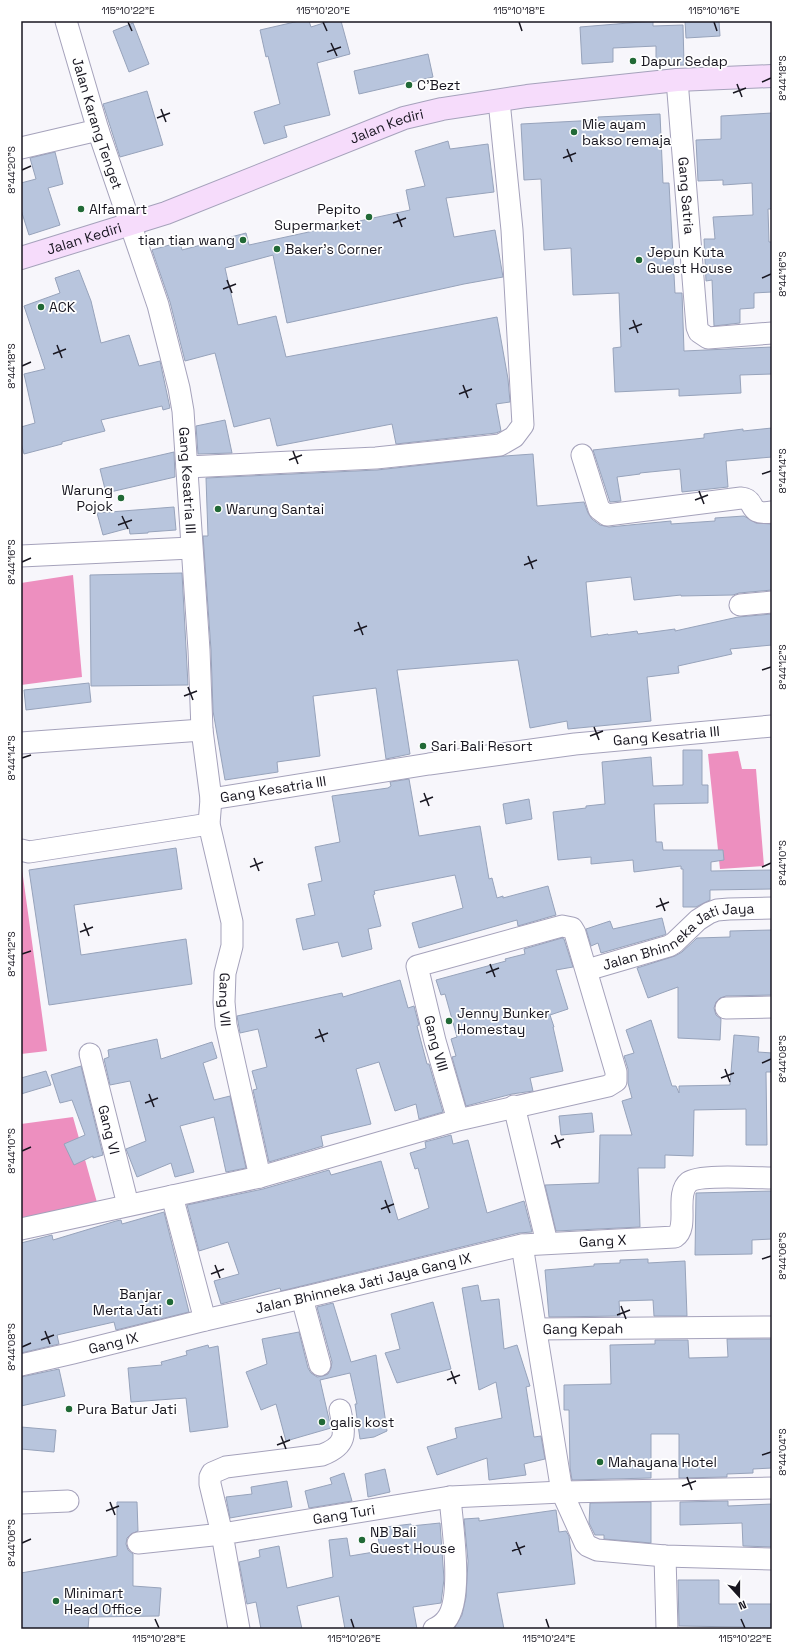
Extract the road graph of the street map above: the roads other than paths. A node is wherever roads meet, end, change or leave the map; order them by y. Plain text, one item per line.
1 (66, 21) edge
2 (772, 76) edge
3 (677, 80) junction
4 (499, 101) junction
5 (98, 130) junction
6 (21, 148) edge
7 (131, 225) junction
8 (21, 258) edge
9 (772, 333) edge
10 (582, 455) dead end
11 (187, 467) junction
12 (772, 512) edge
13 (191, 548) junction
14 (21, 556) edge
15 (772, 602) edge
16 (740, 605) dead end
17 (772, 726) edge
18 (202, 730) junction
19 (21, 743) edge
20 (211, 799) junction
21 (209, 824) junction
22 (21, 850) edge
23 (772, 908) edge
24 (587, 970) junction
25 (726, 1008) dead end
26 (772, 1008) edge
27 (90, 1054) dead end
28 (514, 1106) junction
29 (458, 1120) junction
30 (260, 1177) junction
31 (772, 1178) edge
32 (172, 1196) junction
33 (128, 1205) junction
34 (21, 1229) edge
35 (547, 1243) junction
36 (522, 1245) junction
37 (302, 1298) junction
38 (204, 1320) junction
39 (772, 1327) edge
40 (536, 1329) junction
41 (21, 1365) edge
42 (320, 1365) dead end
43 (340, 1410) dead end
44 (772, 1488) edge
45 (562, 1492) junction
46 (450, 1497) junction
47 (68, 1501) dead end
48 (21, 1503) edge
49 (222, 1534) junction
50 (138, 1543) dead end
51 (665, 1556) junction
52 (772, 1559) edge
53 (239, 1629) edge
54 (434, 1629) edge
55 (667, 1629) edge

1 - 5 street, Jalan Karang Tenget
2 - 3 main road, Jalan Kediri
3 - 4 main road, Jalan Kediri
3 - 9 street, Gang Satria
4 - 7 main road, Jalan Kediri
4 - 11 street
5 - 6 street
5 - 7 street, Jalan Karang Tenget
7 - 8 main road, Jalan Kediri
7 - 11 street, Gang Kesatria III
10 - 12 street
11 - 13 street, Gang Kesatria III
13 - 14 street
13 - 18 street, Gang Kesatria III
15 - 16 street
17 - 20 street, Gang Kesatria III
18 - 19 street
18 - 20 street, Gang Kesatria III
20 - 21 street, Gang VII
21 - 22 street
21 - 30 street, Gang VII
23 - 24 street, Jalan Bhinneka Jati Jaya
24 - 28 street
24 - 29 street, Gang VIII
25 - 26 street
27 - 33 street, Gang VI
28 - 29 street
28 - 35 street
29 - 30 street
30 - 32 street
31 - 35 street, Gang X
32 - 33 street
32 - 38 street
33 - 34 street
35 - 36 street, Gang X
36 - 37 street, Jalan Bhinneka Jati Jaya Gang IX
36 - 40 street
37 - 38 street, Jalan Bhinneka Jati Jaya Gang IX
37 - 42 street
38 - 41 street, Gang IX
39 - 40 street, Gang Kepah
40 - 45 street, Gang Kepah
43 - 49 street
44 - 45 street, Gang Turi
45 - 46 street, Gang Turi
45 - 51 street, Gang Kepah
46 - 49 street, Gang Turi
46 - 54 street
47 - 48 street
49 - 50 street, Gang Turi
49 - 53 street
51 - 52 street
51 - 55 street

